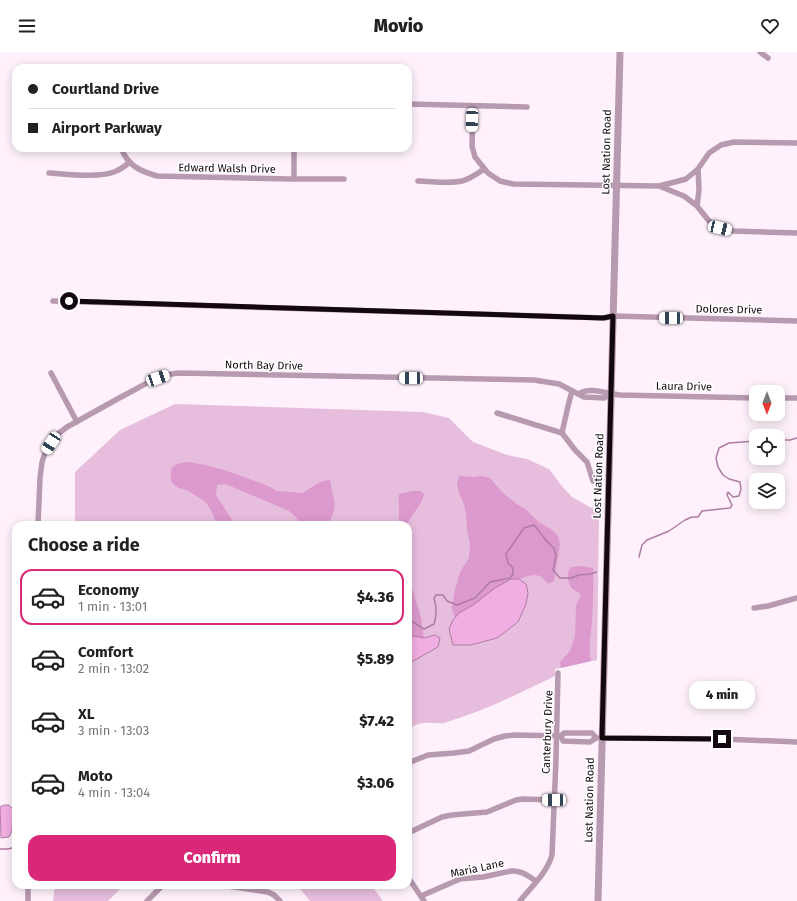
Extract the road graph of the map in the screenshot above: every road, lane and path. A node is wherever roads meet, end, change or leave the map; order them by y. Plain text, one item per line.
1 (620, 52) edge
2 (760, 52) edge
3 (768, 58) dead end
4 (412, 104) edge
5 (473, 106) junction
6 (527, 106) dead end
7 (797, 143) edge
8 (123, 152) edge
9 (294, 152) edge
10 (130, 162) junction
11 (484, 169) junction
12 (698, 169) junction
13 (49, 173) dead end
14 (294, 179) junction
15 (344, 179) dead end
16 (418, 181) dead end
17 (617, 185) junction
18 (659, 186) junction
19 (696, 206) junction
20 (797, 233) edge
21 (53, 300) dead end
22 (613, 316) junction
23 (797, 320) edge
24 (51, 373) dead end
25 (572, 392) junction
26 (611, 394) junction
27 (749, 398) edge
28 (785, 398) edge
29 (797, 398) edge
30 (497, 413) dead end
31 (77, 422) junction
32 (562, 433) junction
33 (593, 481) dead end
34 (38, 521) edge
35 (797, 598) edge
36 (754, 608) dead end
37 (558, 673) dead end
38 (558, 736) junction
39 (599, 738) junction
40 (797, 742) edge
41 (412, 761) edge
42 (554, 800) junction
43 (412, 831) edge
44 (536, 881) junction
45 (412, 883) edge
46 (28, 889) edge
47 (159, 889) edge
48 (248, 889) edge
49 (422, 898) edge
50 (28, 901) edge
51 (147, 901) edge
52 (280, 901) edge
53 (520, 901) edge
54 (598, 901) edge

1 - 17 street, Lost Nation Road
2 - 3 street
4 - 5 street
5 - 6 street
5 - 11 street
7 - 12 street
8 - 10 street, Edward Walsh Drive
9 - 14 street
10 - 13 street
10 - 14 street, Edward Walsh Drive
11 - 16 street
11 - 17 street
12 - 18 street
12 - 19 street
14 - 15 street, Edward Walsh Drive
17 - 18 street
17 - 22 street, Lost Nation Road
18 - 19 street
19 - 20 street
21 - 22 street, Dolores Drive
22 - 23 street, Dolores Drive
22 - 26 street, Lost Nation Road
24 - 31 street
25 - 26 street, North Bay Drive
25 - 31 street, North Bay Drive
25 - 32 street
26 - 27 street, Laura Drive
26 - 39 street, Lost Nation Road
28 - 29 street
30 - 32 street
31 - 34 street, North Bay Drive
32 - 33 street
35 - 36 street
37 - 38 street, Canterbury Drive
38 - 39 street
38 - 39 street
38 - 41 street
38 - 42 street, Canterbury Drive
39 - 40 street
39 - 54 street, Lost Nation Road
42 - 43 street
42 - 44 street, Canterbury Drive
44 - 49 street, Maria Lane
44 - 53 street, Canterbury Drive
45 - 49 street
46 - 50 street
47 - 51 street
48 - 52 street

